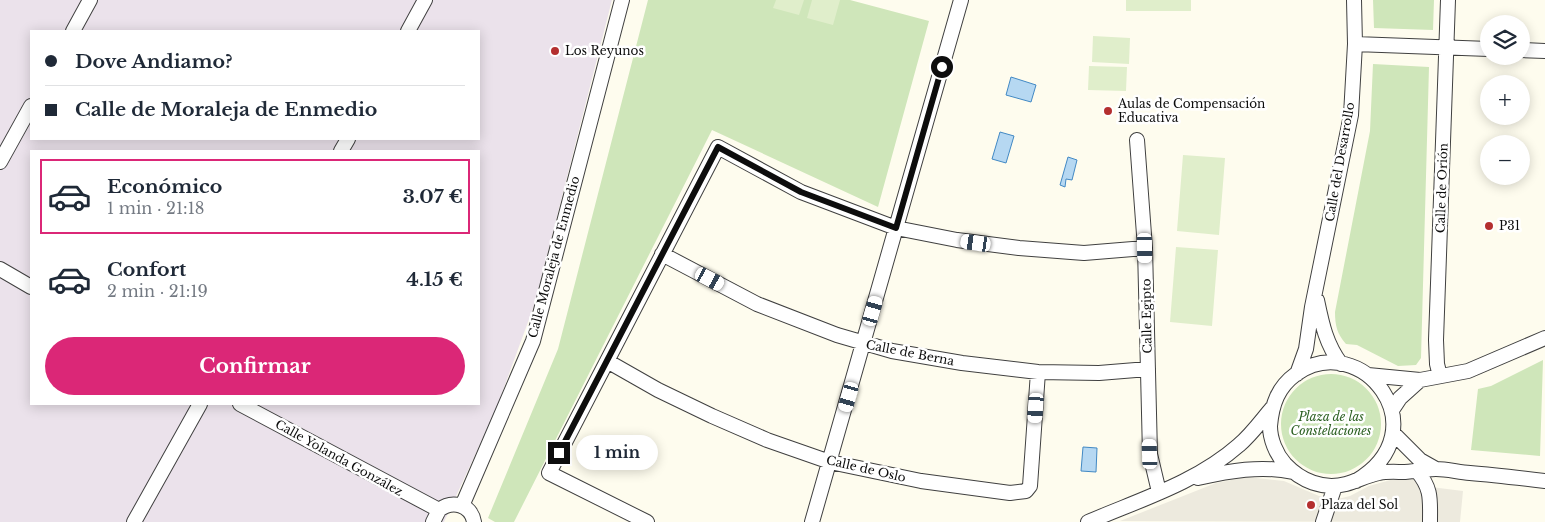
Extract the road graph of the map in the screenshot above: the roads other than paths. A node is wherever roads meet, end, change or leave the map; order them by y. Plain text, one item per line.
1 (90, 0) edge
2 (425, 0) edge
3 (622, 0) edge
4 (961, 0) edge
5 (1354, 0) edge
6 (1448, 0) edge
7 (74, 30) edge
8 (409, 30) edge
9 (1355, 44) junction
10 (1447, 48) junction
11 (1480, 49) edge
12 (1530, 50) edge
13 (1545, 51) edge
14 (30, 108) edge
15 (1136, 140) dead end
16 (0, 162) edge
17 (896, 228) junction
18 (1145, 248) junction
19 (662, 254) junction
20 (0, 269) edge
21 (30, 286) edge
22 (1315, 293) junction
23 (1545, 338) edge
24 (864, 344) junction
25 (607, 361) junction
26 (1341, 364) junction
27 (1148, 369) junction
28 (1038, 372) junction
29 (1297, 374) junction
30 (1368, 375) junction
31 (1440, 376) junction
32 (1420, 380) junction
33 (199, 405) edge
34 (242, 405) edge
35 (1272, 408) junction
36 (1392, 410) junction
37 (1393, 433) junction
38 (830, 462) junction
39 (1436, 469) junction
40 (1417, 471) junction
41 (1293, 472) junction
42 (1185, 481) junction
43 (1356, 481) junction
44 (1545, 481) edge
45 (1335, 486) junction
46 (1159, 492) junction
47 (462, 506) junction
48 (436, 516) edge
49 (134, 522) edge
50 (474, 522) edge
51 (647, 522) edge
52 (812, 522) edge
53 (1088, 522) edge
54 (1324, 522) edge
55 (1430, 522) edge

1 - 7 street
2 - 8 street
3 - 47 street, Calle Moraleja de Enmedio
4 - 17 street
5 - 9 street, Calle del Desarrollo
6 - 10 street, Calle de Orión
9 - 10 street
9 - 22 street, Calle del Desarrollo
10 - 11 street
10 - 31 street, Calle de Orión
12 - 13 street
14 - 16 street
15 - 18 street, Calle Egipto
17 - 18 street
17 - 19 street
17 - 24 street
18 - 27 street, Calle Egipto
19 - 24 street, Calle de Berna
19 - 25 street
20 - 21 street
22 - 26 street, Calle del Desarrollo
22 - 29 street, Calle del Desarrollo
23 - 31 street
24 - 28 street, Calle de Berna
24 - 38 street
25 - 38 street, Calle de Oslo
25 - 51 street
26 - 29 street
26 - 30 street
27 - 28 street, Calle de Berna
27 - 46 street, Calle Egipto
28 - 38 street, Calle de Oslo
29 - 35 street
30 - 32 street
30 - 36 street
31 - 32 street
32 - 36 street
33 - 49 street
34 - 48 street, Calle Yolanda González
35 - 41 street
35 - 42 street
36 - 37 street
37 - 39 street
37 - 43 street
38 - 52 street
39 - 40 street
39 - 44 street
40 - 43 street
40 - 55 street
41 - 42 street
41 - 45 street
42 - 46 street
43 - 45 street
45 - 54 street
46 - 53 street
47 - 48 street
47 - 50 street

